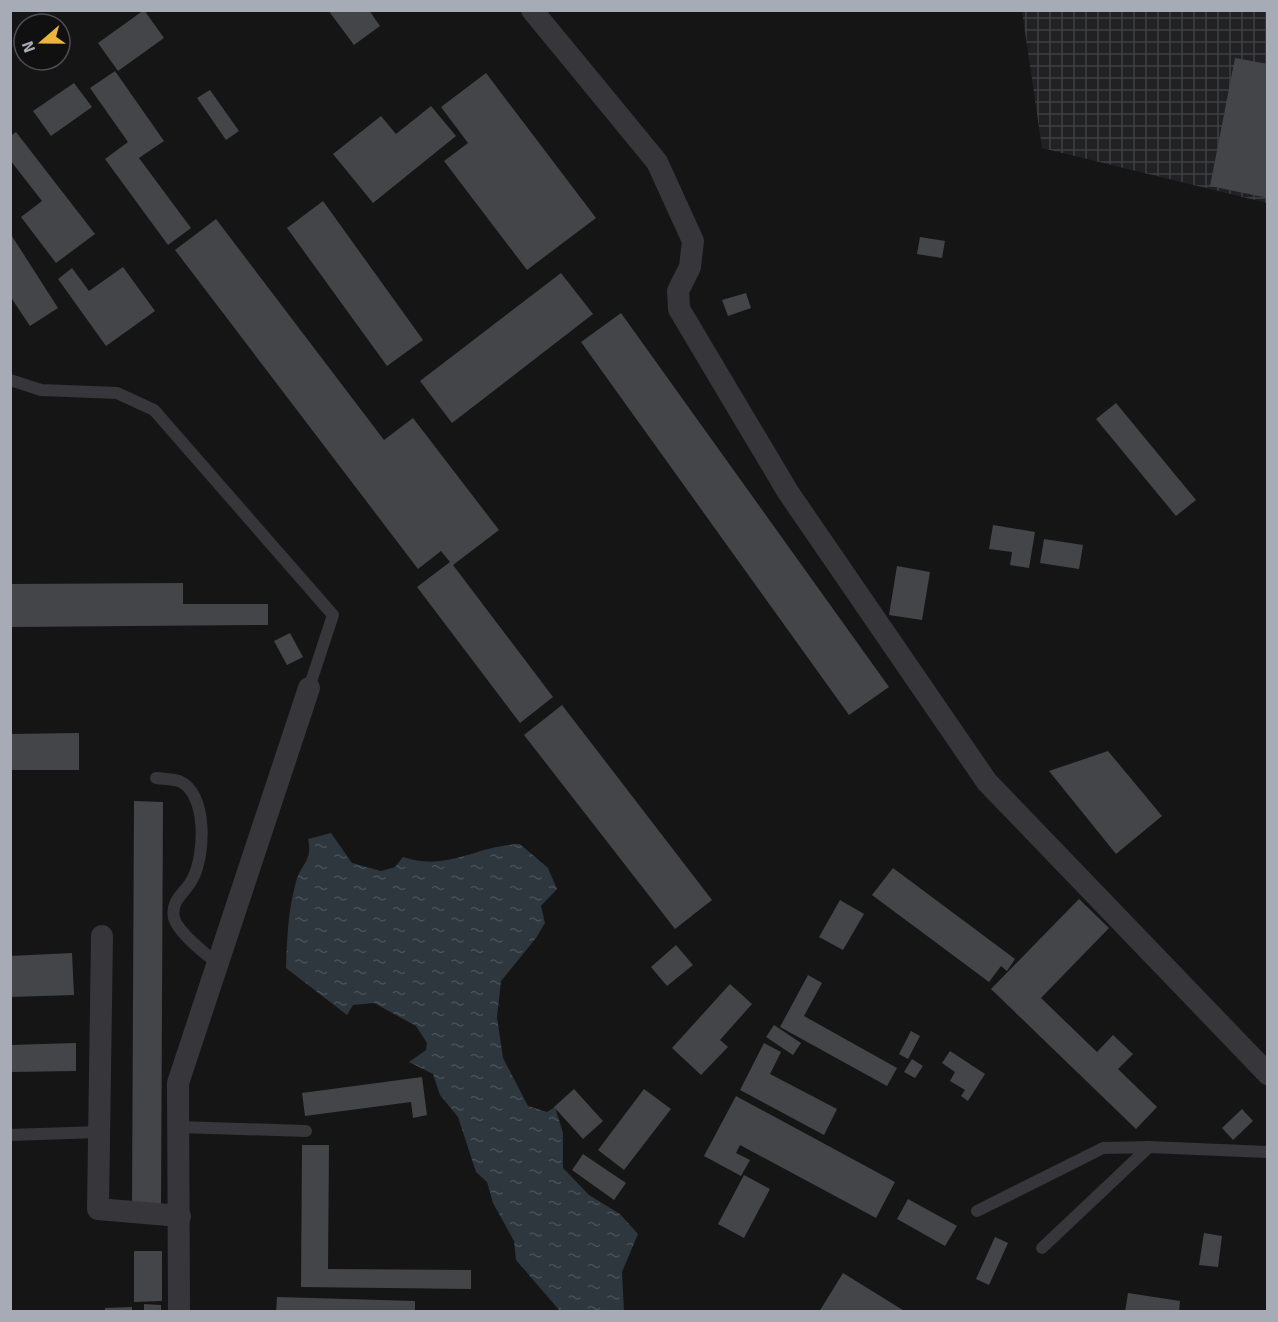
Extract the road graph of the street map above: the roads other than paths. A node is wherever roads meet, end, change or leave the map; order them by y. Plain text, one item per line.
1 (532, 10) edge
2 (10, 380) edge
3 (309, 688) joint
4 (156, 778) dead end
5 (102, 936) dead end
6 (218, 964) junction
7 (1268, 1074) edge
8 (179, 1127) junction
9 (306, 1131) dead end
10 (99, 1132) junction
11 (10, 1135) edge
12 (1149, 1147) junction
13 (1268, 1152) edge
14 (977, 1211) dead end
15 (180, 1216) junction
16 (1042, 1248) dead end
17 (178, 1311) edge

1 - 7 street
2 - 3 lane
3 - 6 street
4 - 6 lane
5 - 10 street
6 - 8 street
8 - 9 lane
8 - 15 street
10 - 11 lane
10 - 15 street
12 - 13 lane
12 - 14 lane
12 - 16 lane
15 - 17 street

